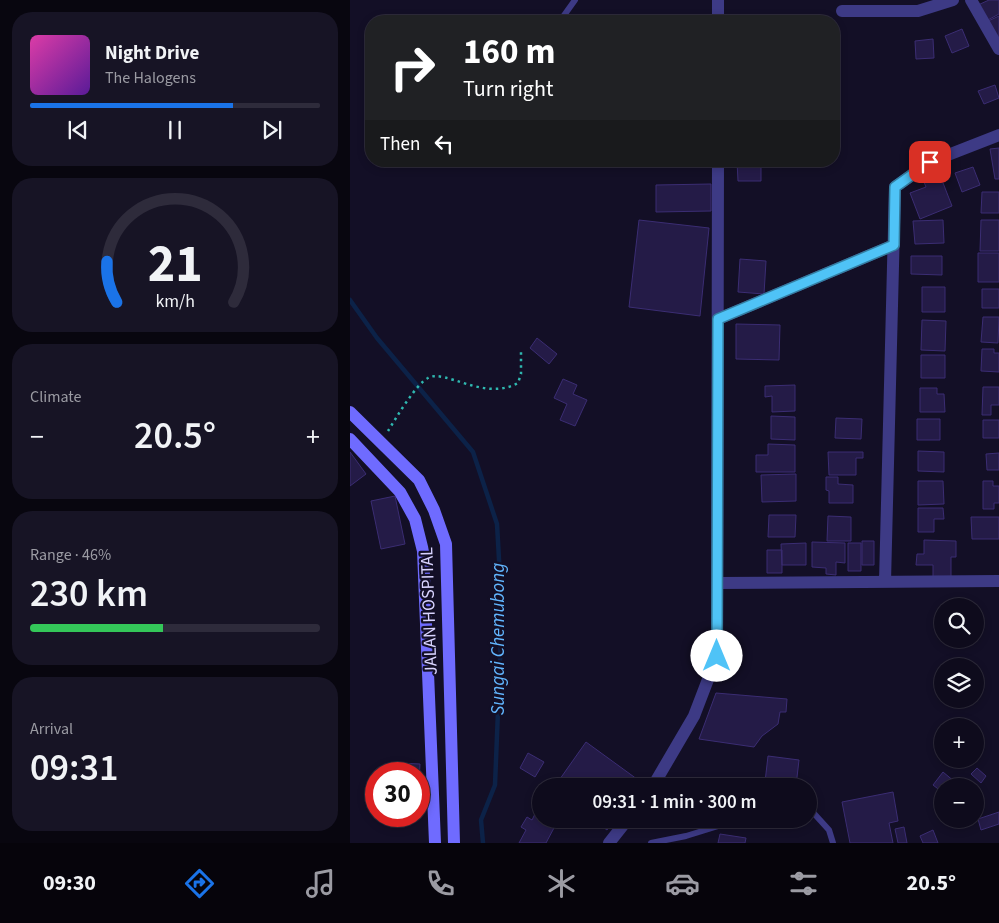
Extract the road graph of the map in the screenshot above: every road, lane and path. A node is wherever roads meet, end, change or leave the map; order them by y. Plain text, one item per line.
1 (575, 0) edge
2 (718, 0) edge
3 (953, 0) edge
4 (971, 0) edge
5 (842, 11) dead end
6 (564, 15) edge
7 (718, 15) edge
8 (999, 49) edge
9 (999, 135) edge
10 (718, 167) edge
11 (894, 245) junction
12 (718, 319) junction
13 (521, 349) dead end
14 (350, 412) edge
15 (350, 439) edge
16 (380, 442) junction
17 (999, 581) edge
18 (885, 582) junction
19 (717, 583) junction
20 (658, 778) edge
21 (817, 817) edge
22 (621, 828) edge
23 (717, 828) edge
24 (687, 839) edge
25 (435, 843) edge
26 (454, 843) edge
27 (609, 843) edge
28 (651, 843) edge
29 (833, 843) edge

1 - 6 lane
2 - 7 street
3 - 5 street
4 - 8 street
9 - 11 street
10 - 12 street
11 - 12 street
11 - 18 street
12 - 19 street
13 - 16 path
14 - 16 main road, JALAN HOSPITAL
15 - 25 main road, JALAN HOSPITAL
16 - 26 main road, JALAN HOSPITAL
17 - 18 street
18 - 19 street
19 - 20 street
21 - 29 lane
22 - 27 street
23 - 24 lane
24 - 28 lane

